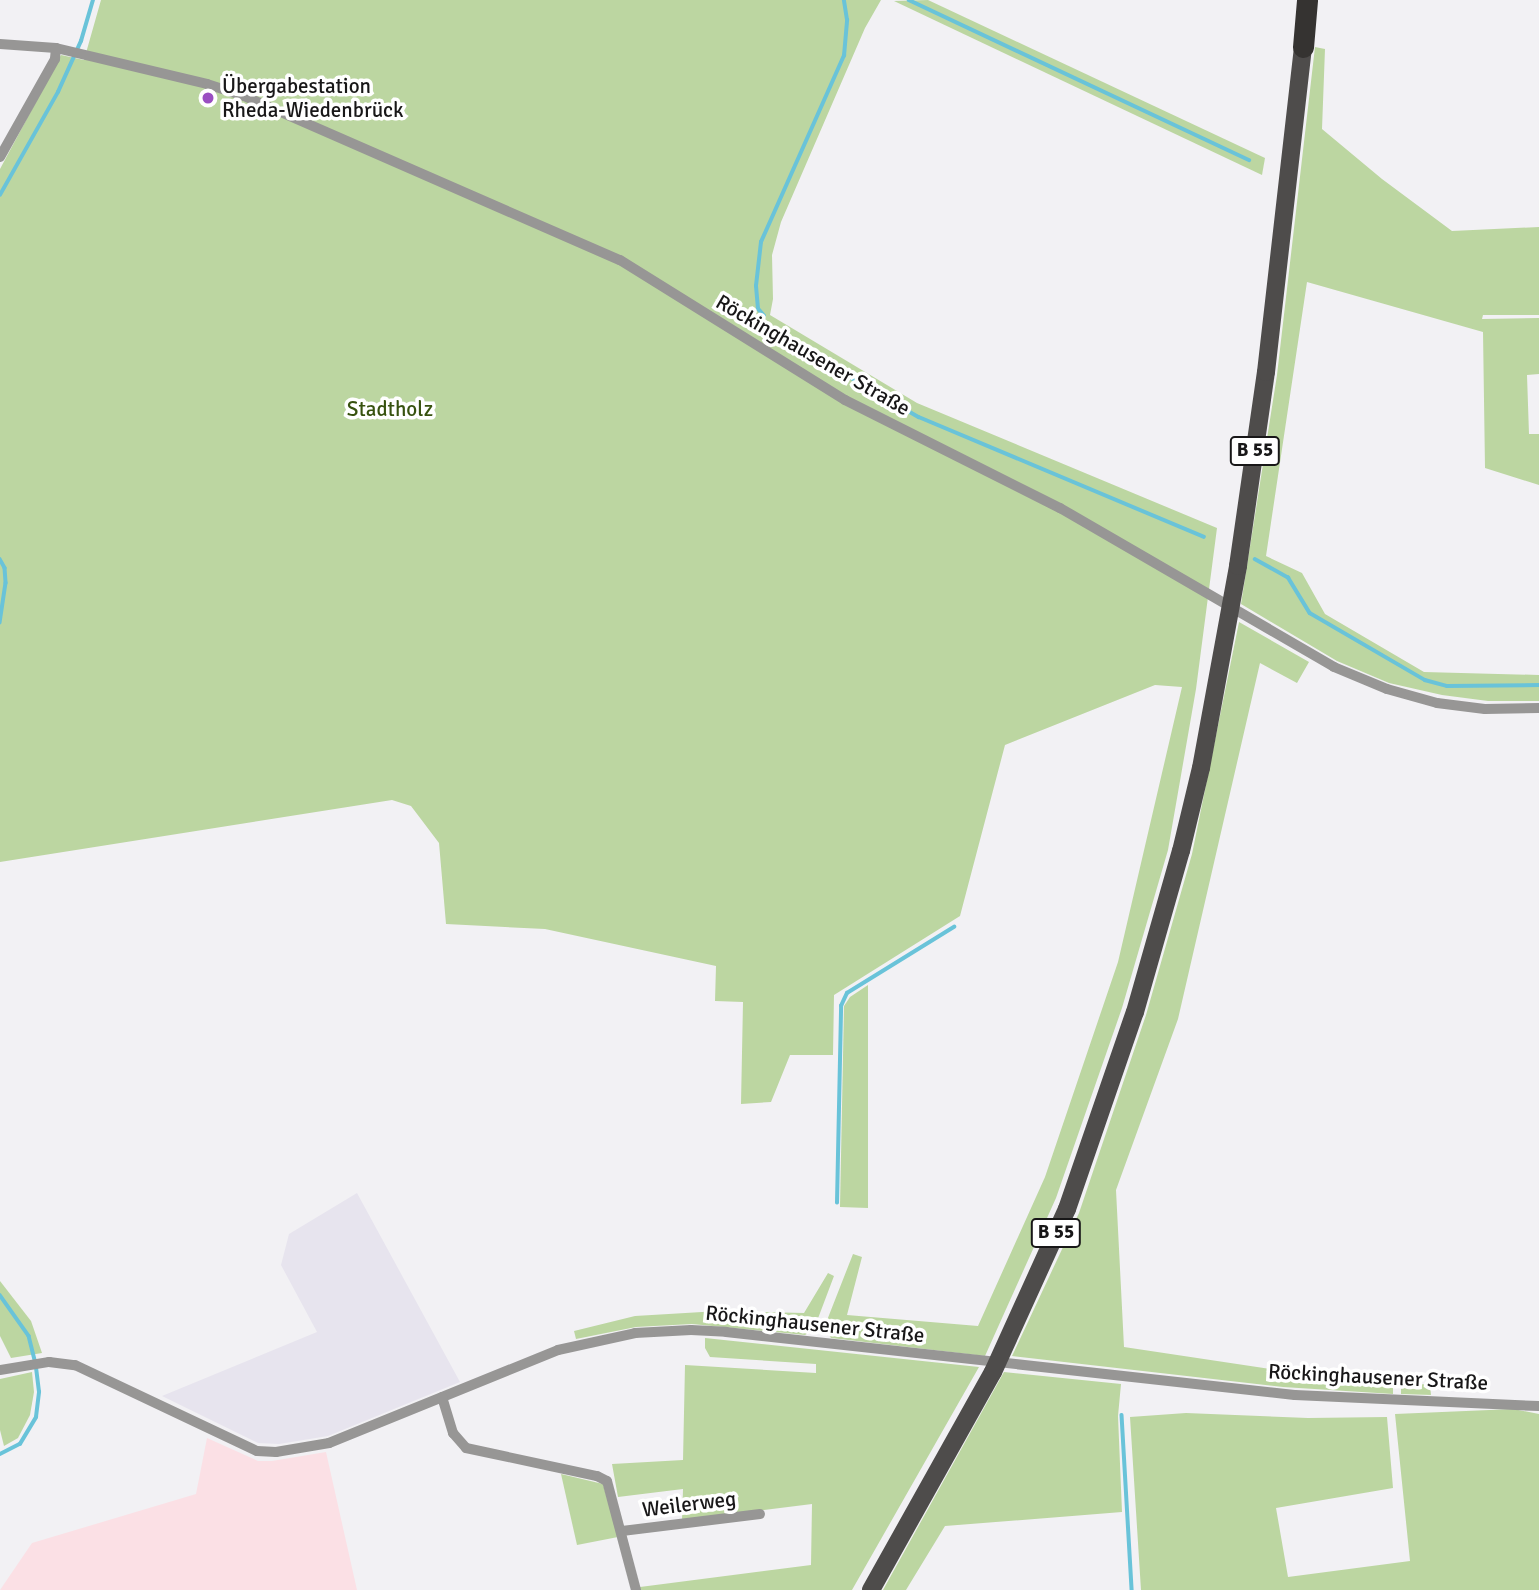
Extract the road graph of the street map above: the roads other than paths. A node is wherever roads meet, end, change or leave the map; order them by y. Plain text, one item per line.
1 (1307, 0) edge
2 (0, 44) edge
3 (1303, 47) joint
4 (61, 49) junction
5 (0, 157) edge
6 (1539, 708) edge
7 (0, 1370) edge
8 (442, 1397) junction
9 (1539, 1406) edge
10 (760, 1514) dead end
11 (622, 1531) junction
12 (636, 1590) edge
13 (871, 1590) edge

1 - 3 highway, B 55
2 - 4 street, Röckinghausener Straße
3 - 13 main road, B 55
4 - 5 street
4 - 6 street, Röckinghausener Straße
7 - 8 street, Röckinghausener Straße
8 - 9 street, Röckinghausener Straße
8 - 11 street
10 - 11 street, Weilerweg
11 - 12 street

